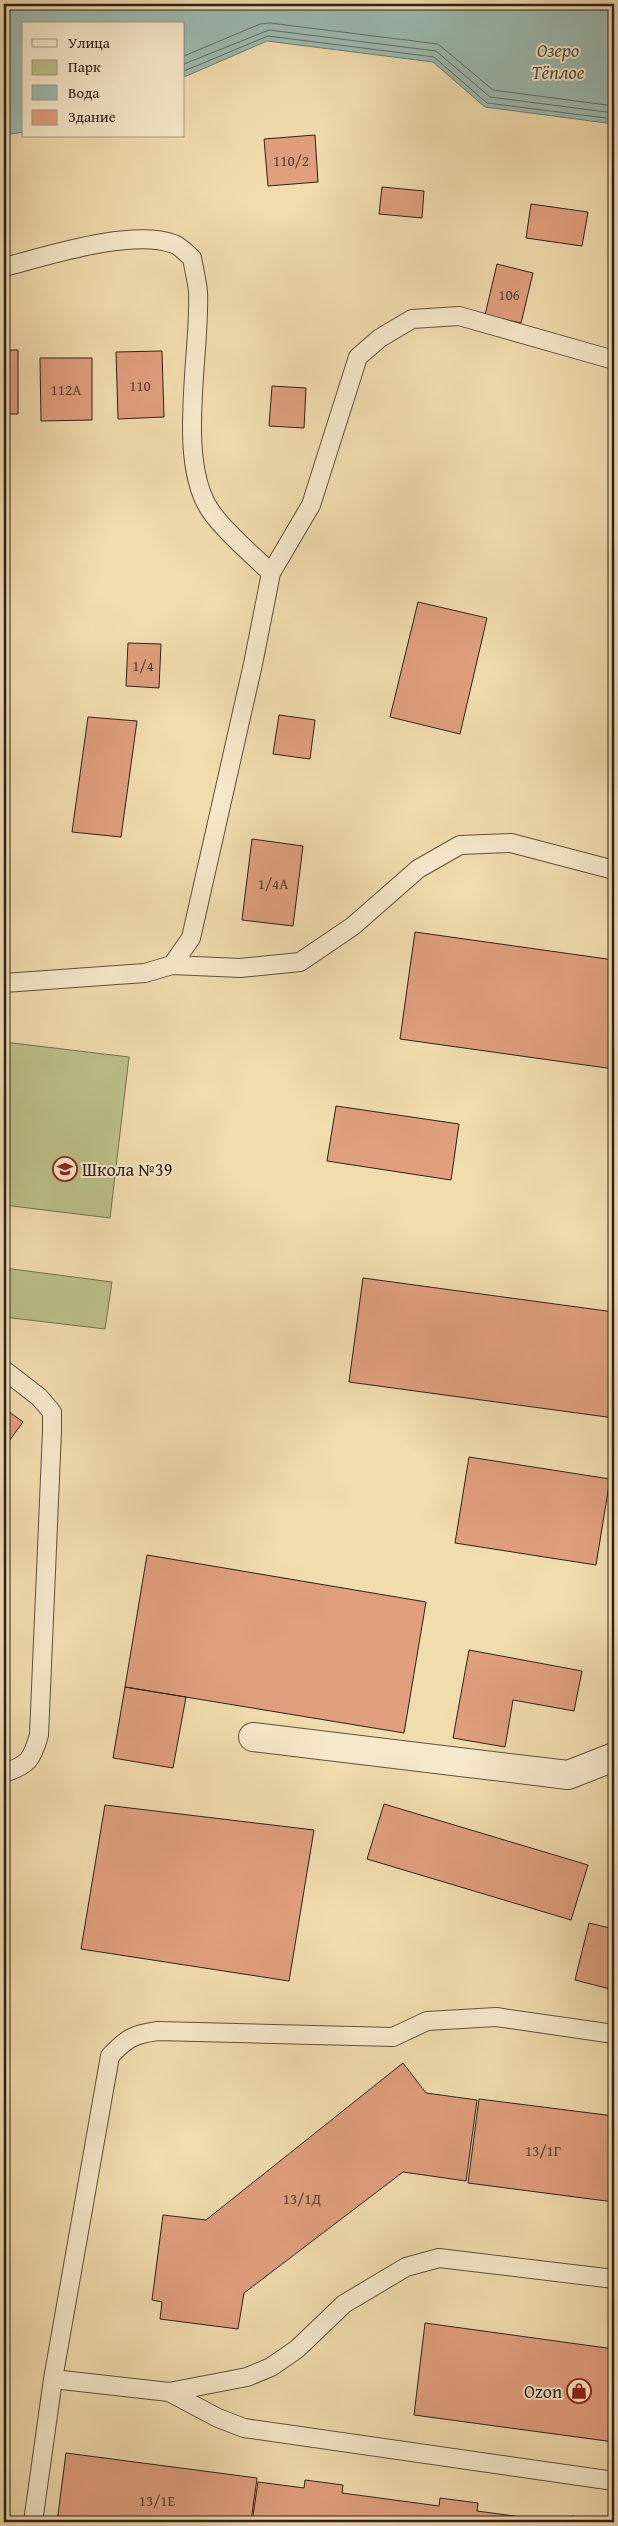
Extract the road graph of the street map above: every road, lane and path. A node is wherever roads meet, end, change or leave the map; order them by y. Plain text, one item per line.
1 (4, 267) edge
2 (614, 360) edge
3 (271, 573) junction
4 (614, 870) edge
5 (172, 965) junction
6 (4, 983) edge
7 (4, 1370) edge
8 (253, 1737) dead end
9 (614, 1757) edge
10 (4, 1773) edge
11 (614, 2034) edge
12 (614, 2279) edge
13 (53, 2379) junction
14 (169, 2392) junction
15 (614, 2481) edge
16 (33, 2522) edge

1 - 3 lane
2 - 3 lane
3 - 5 lane
4 - 5 lane
5 - 6 lane
7 - 10 lane
8 - 9 street
11 - 13 lane
12 - 14 lane
13 - 14 lane
13 - 16 lane
14 - 15 lane

